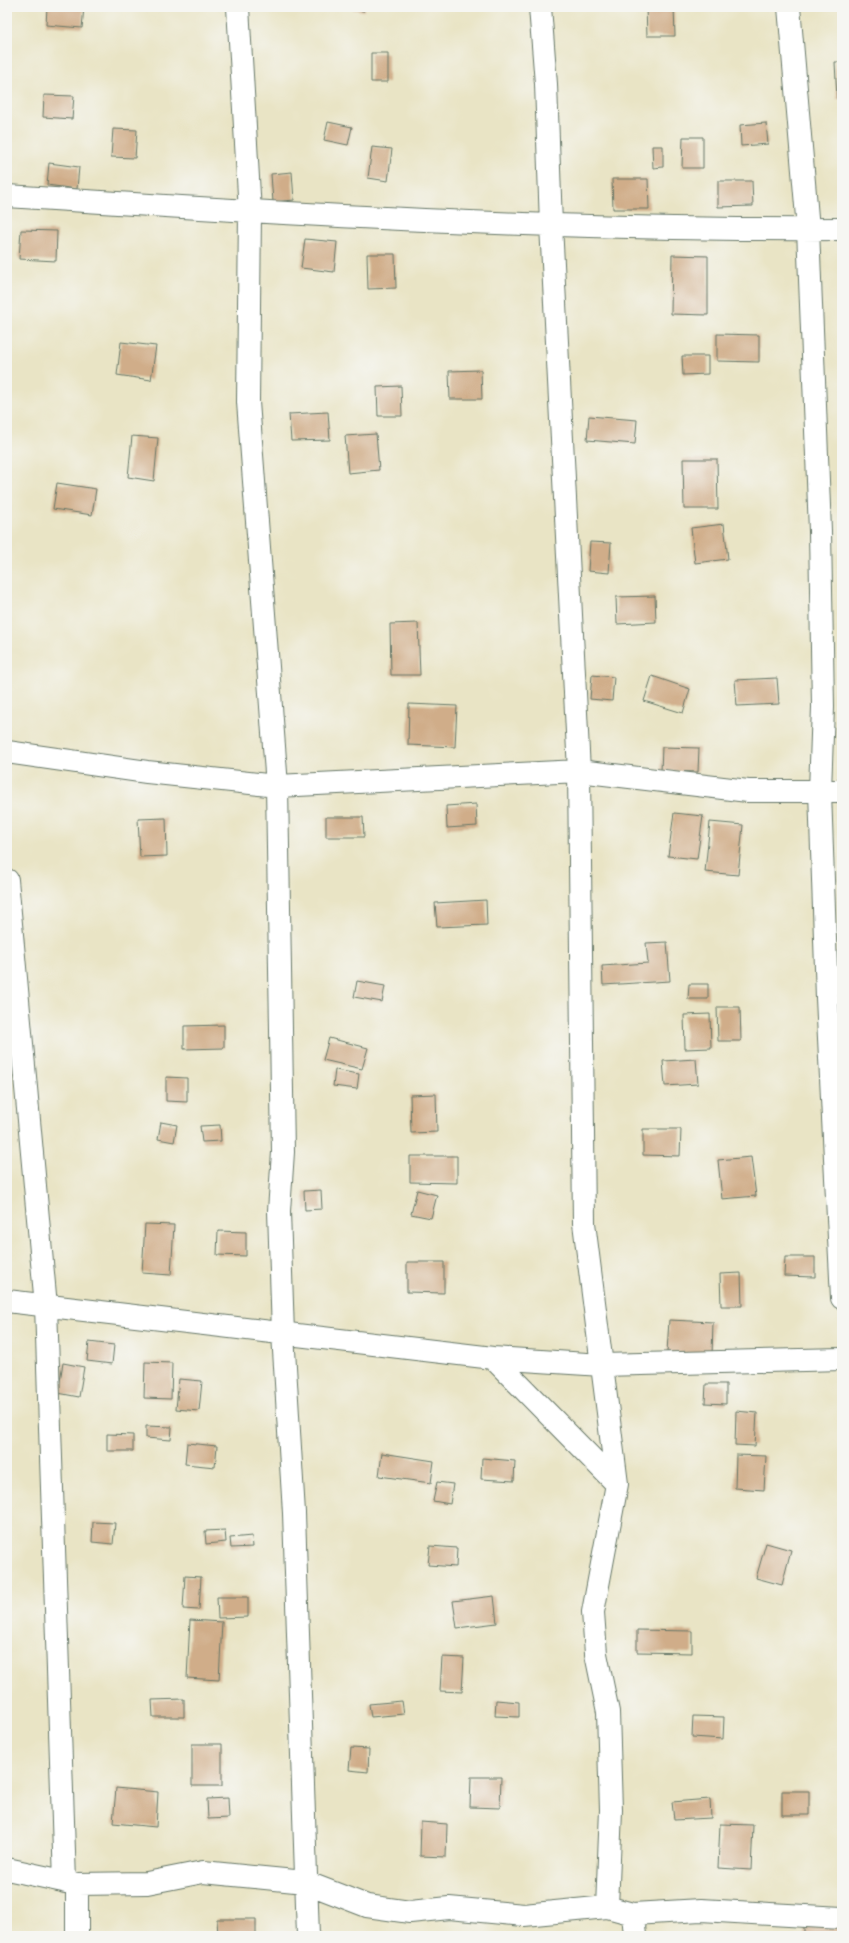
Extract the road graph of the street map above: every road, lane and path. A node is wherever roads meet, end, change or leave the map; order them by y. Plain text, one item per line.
1 (238, 7) edge
2 (540, 7) edge
3 (789, 7) edge
4 (7, 196) edge
5 (250, 212) junction
6 (551, 225) junction
7 (808, 229) junction
8 (842, 229) edge
9 (7, 752) edge
10 (579, 770) junction
11 (277, 786) junction
12 (820, 791) junction
13 (842, 791) edge
14 (7, 880) edge
15 (842, 1298) edge
16 (7, 1300) edge
17 (46, 1306) junction
18 (282, 1334) junction
19 (493, 1358) junction
20 (842, 1359) edge
21 (602, 1365) junction
22 (617, 1484) junction
23 (7, 1869) edge
24 (305, 1882) junction
25 (71, 1883) junction
26 (607, 1907) junction
27 (633, 1914) junction
28 (842, 1918) edge
29 (76, 1936) edge
30 (308, 1936) edge
31 (635, 1936) edge

1 - 5 street
2 - 6 street
3 - 7 street
4 - 5 street
5 - 6 street
5 - 11 street
6 - 7 street
6 - 10 street
7 - 8 street
7 - 12 street
9 - 11 street
10 - 11 street
10 - 12 street
10 - 21 street
11 - 18 street
12 - 13 street
12 - 15 street
14 - 17 street
16 - 17 street
17 - 18 street
17 - 25 street
18 - 19 street
18 - 24 street
19 - 21 street
19 - 22 street
20 - 21 street
21 - 22 street
22 - 26 street
23 - 25 street
24 - 25 street
24 - 26 street
24 - 30 street
25 - 29 street
26 - 27 street
27 - 28 street
27 - 31 street

